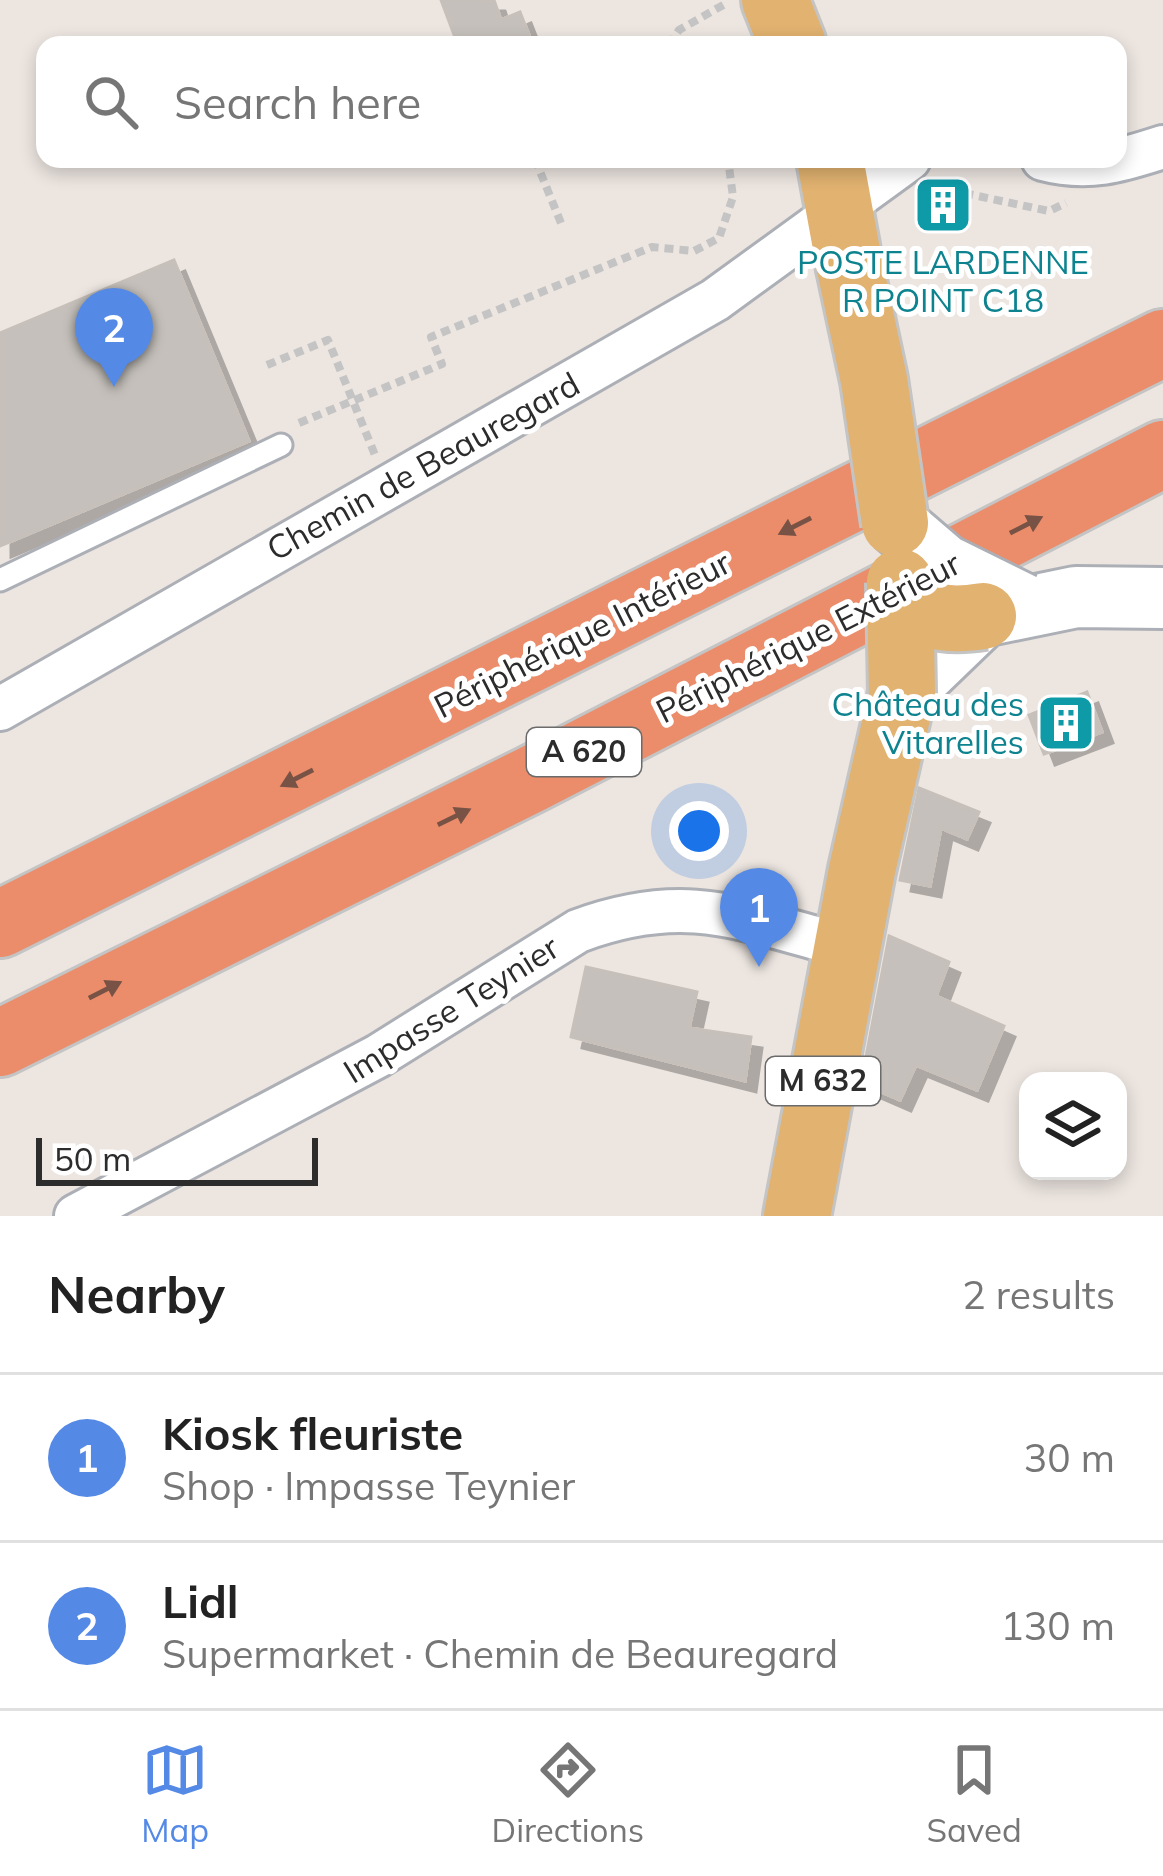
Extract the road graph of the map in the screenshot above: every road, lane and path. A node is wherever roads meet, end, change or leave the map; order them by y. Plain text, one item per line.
1 (734, 0) edge
2 (775, 0) edge
3 (675, 36) edge
4 (751, 36) edge
5 (790, 36) edge
6 (1163, 147) edge
7 (1127, 159) edge
8 (539, 168) edge
9 (729, 168) edge
10 (884, 168) edge
11 (827, 188) edge
12 (563, 228) dead end
13 (1163, 343) edge
14 (267, 365) dead end
15 (353, 401) junction
16 (296, 425) dead end
17 (281, 445) dead end
18 (1163, 454) edge
19 (387, 484) junction
20 (898, 552) junction
21 (0, 580) edge
22 (1147, 596) edge
23 (1003, 610) junction
24 (902, 694) junction
25 (0, 709) edge
26 (0, 924) edge
27 (848, 946) junction
28 (0, 1043) edge
29 (76, 1216) edge
30 (797, 1216) edge

1 - 3 path
1 - 4 main road
2 - 5 main road
6 - 7 street
8 - 12 path
9 - 15 path
10 - 11 street, Chemin de Beauregard
11 - 19 street, Chemin de Beauregard
11 - 20 main road, bridge
13 -> 26 highway, Périphérique Intérieur
14 - 15 path
15 - 16 path
15 - 19 path
17 - 21 lane
28 -> 18 highway, Périphérique Extérieur / A 620
19 - 25 street, Chemin de Beauregard
20 - 23 main road, bridge
20 - 24 main road, bridge
22 - 23 main road
23 - 24 main road
24 - 27 main road, M 632
27 - 29 street, Impasse Teynier
27 - 30 main road, M 632

